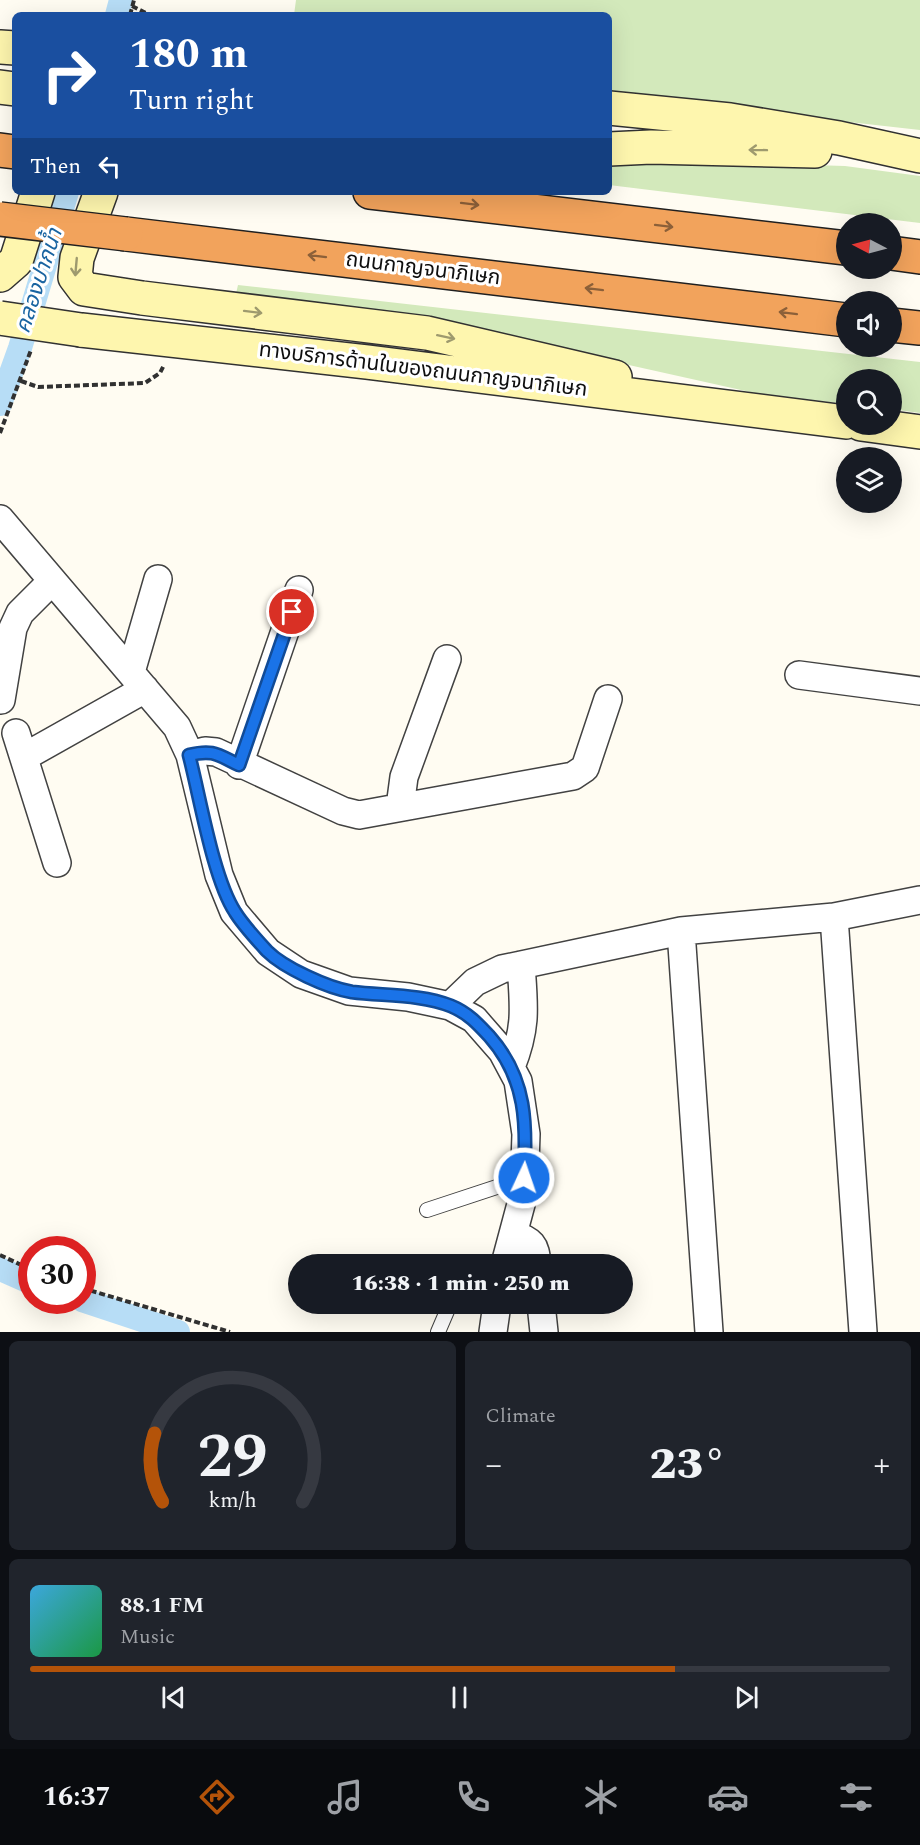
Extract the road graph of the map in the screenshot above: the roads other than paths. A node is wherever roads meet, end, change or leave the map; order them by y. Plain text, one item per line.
1 (612, 108) edge
2 (612, 149) edge
3 (910, 155) edge
4 (37, 195) edge
5 (99, 195) edge
6 (396, 195) edge
7 (0, 219) edge
8 (836, 247) edge
9 (902, 254) edge
10 (920, 256) edge
11 (0, 275) edge
12 (0, 318) edge
13 (836, 319) edge
14 (902, 326) edge
15 (920, 328) edge
16 (734, 407) junction
17 (836, 421) edge
18 (902, 430) edge
19 (920, 432) edge
20 (0, 519) edge
21 (158, 579) dead end
22 (52, 581) junction
23 (299, 590) dead end
24 (447, 659) dead end
25 (799, 675) dead end
26 (138, 681) junction
27 (920, 691) edge
28 (608, 699) dead end
29 (1, 700) edge
30 (189, 755) junction
31 (239, 765) junction
32 (400, 807) junction
33 (57, 863) dead end
34 (920, 900) edge
35 (834, 917) junction
36 (681, 931) junction
37 (521, 965) junction
38 (450, 1006) junction
39 (511, 1067) junction
40 (524, 1178) junction
41 (427, 1210) dead end
42 (513, 1234) junction
43 (507, 1254) edge
44 (536, 1254) edge
45 (446, 1314) edge
46 (496, 1314) edge
47 (542, 1314) edge
48 (438, 1332) edge
49 (493, 1332) edge
50 (544, 1332) edge
51 (709, 1332) edge
52 (863, 1332) edge

1 - 3 main road
3 -> 2 main road
4 - 11 main road
5 -> 16 main road
6 -> 8 highway
13 -> 7 highway, ถนนกาญจนาภิเษก, bridge
9 - 10 highway
12 - 16 main road, ทางบริการด้านในของถนนกาญจนาภิเษก, bridge
14 - 15 highway
16 - 17 main road, ทางบริการด้านในของถนนกาญจนาภิเษก
18 - 19 main road
20 - 22 street
21 - 26 street
22 - 26 street
22 - 29 street
23 - 31 street
24 - 32 street
25 - 27 street
26 - 30 street
26 - 33 street
28 - 32 street
30 - 31 street
30 - 38 street
31 - 32 street
34 - 35 street
35 - 36 street
35 - 52 street
36 - 37 street
36 - 51 street
37 - 38 street
37 - 39 street
38 - 39 street
39 - 40 street
40 - 41 lane
40 - 42 street
42 - 43 street
42 - 44 street
45 - 48 lane
46 - 49 street
47 - 50 street

